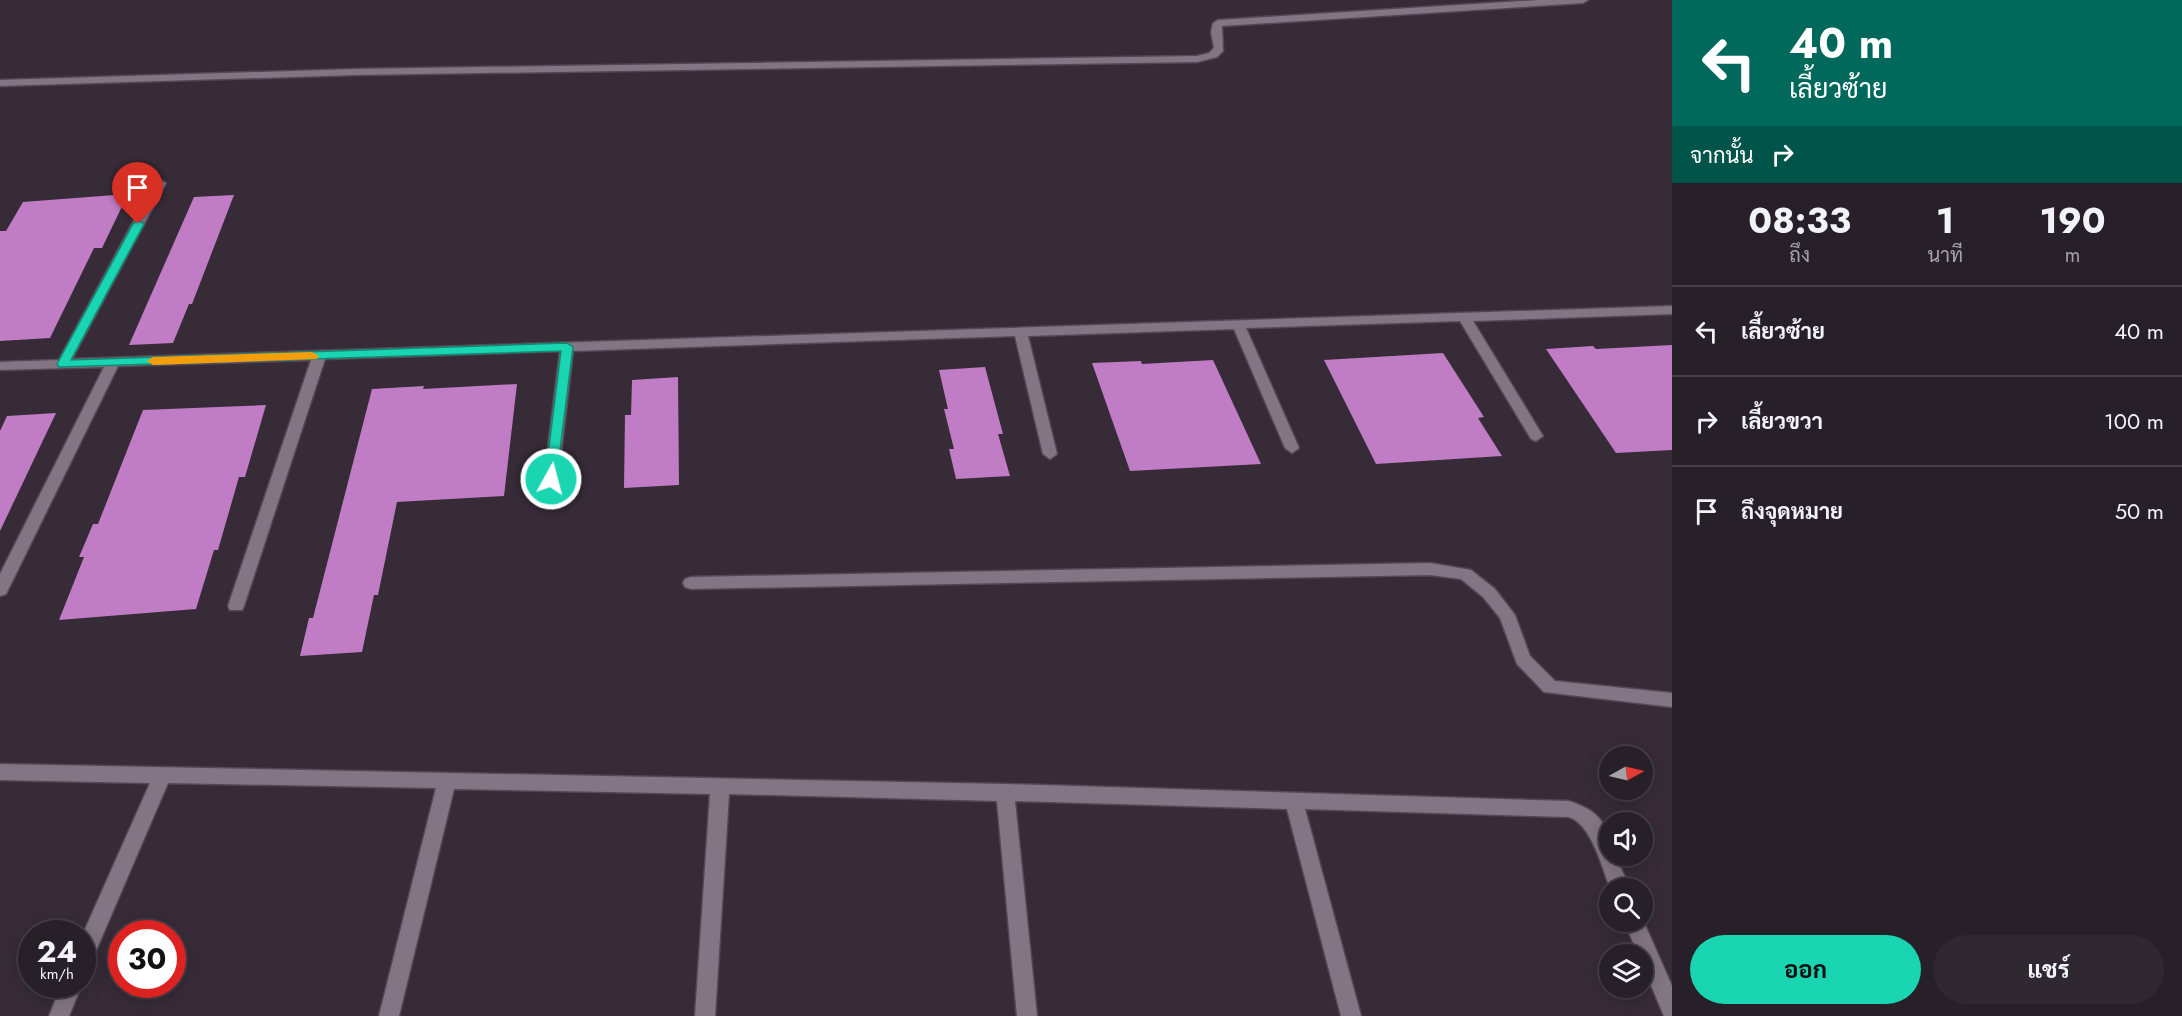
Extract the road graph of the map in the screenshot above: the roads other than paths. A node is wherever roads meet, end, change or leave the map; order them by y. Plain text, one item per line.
1 (1583, 0) edge
2 (0, 82) edge
3 (160, 183) dead end
4 (1672, 310) edge
5 (1464, 317) junction
6 (1238, 324) junction
7 (1021, 332) junction
8 (567, 347) junction
9 (319, 356) junction
10 (113, 362) junction
11 (63, 364) junction
12 (0, 366) edge
13 (1536, 436) dead end
14 (1292, 448) dead end
15 (1050, 454) dead end
16 (551, 479) dead end
17 (691, 583) dead end
18 (0, 590) edge
19 (236, 606) dead end
20 (1672, 700) edge
21 (0, 772) edge
22 (162, 775) junction
23 (447, 780) junction
24 (720, 786) junction
25 (1005, 792) junction
26 (1294, 801) junction
27 (1616, 878) edge
28 (96, 928) edge
29 (1639, 932) edge
30 (66, 998) edge
31 (1672, 1010) edge
32 (59, 1016) edge
33 (389, 1016) edge
34 (705, 1016) edge
35 (1027, 1016) edge
36 (1351, 1016) edge

1 - 2 street
3 - 11 street
4 - 5 street
5 - 6 street
5 - 13 street
6 - 7 street
6 - 14 street
7 - 8 street
7 - 15 street
8 - 9 street
8 - 16 street
9 - 10 street
9 - 19 street
10 - 11 street
10 - 18 street
11 - 12 street
17 - 20 street
21 - 22 street
22 - 23 street
22 - 28 street
23 - 24 street
23 - 33 street
24 - 25 street
24 - 34 street
25 - 26 street
25 - 35 street
26 - 27 street
26 - 36 street
29 - 31 street
30 - 32 street

